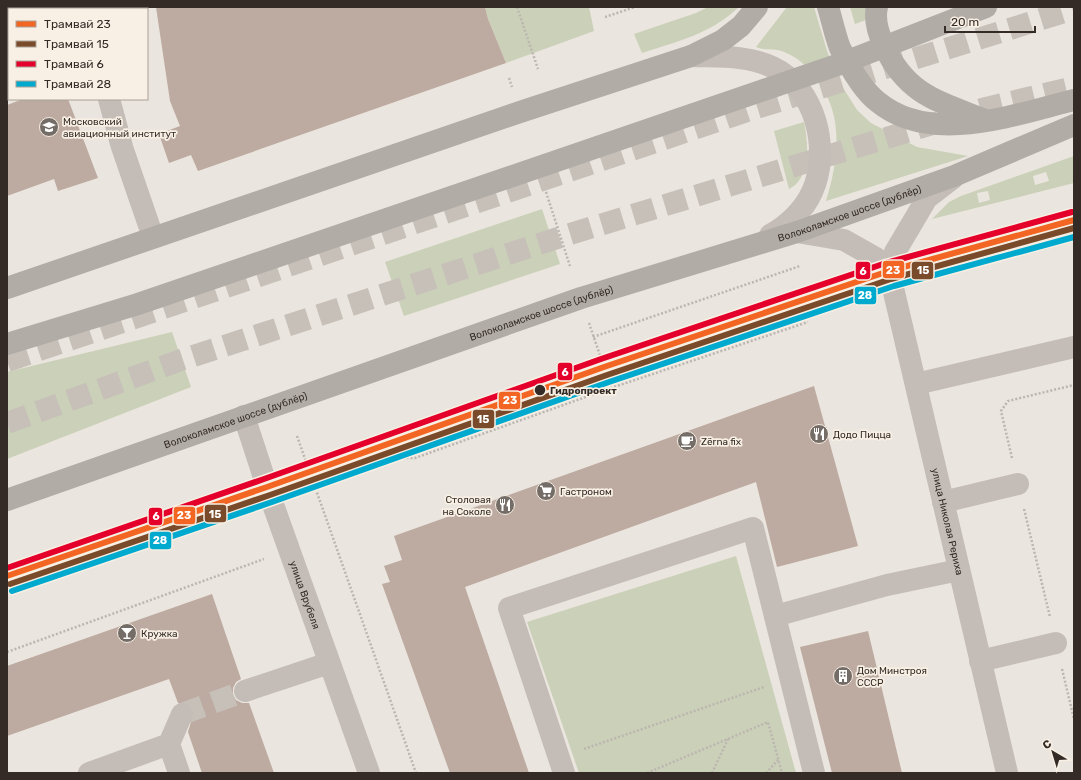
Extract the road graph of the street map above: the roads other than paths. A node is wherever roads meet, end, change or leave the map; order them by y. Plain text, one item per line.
1 (758, 7) edge
2 (828, 7) edge
3 (877, 7) edge
4 (986, 7) edge
5 (691, 56) junction
6 (108, 100) edge
7 (1074, 100) edge
8 (986, 120) junction
9 (1074, 125) edge
10 (954, 176) junction
11 (797, 232) junction
12 (153, 237) junction
13 (746, 247) junction
14 (889, 270) junction
15 (7, 288) edge
16 (7, 344) edge
17 (1074, 347) edge
18 (916, 384) junction
19 (244, 416) junction
20 (1018, 484) road end
21 (7, 500) edge
22 (943, 502) junction
23 (959, 570) junction
24 (775, 616) junction
25 (1056, 643) road end
26 (980, 661) junction
27 (329, 663) junction
28 (246, 691) tunnel mouth
29 (182, 714) dead end
30 (169, 744) junction
31 (561, 765) edge
32 (89, 773) edge
33 (179, 773) edge
34 (369, 773) edge
35 (814, 773) edge
36 (1007, 773) edge

1 - 5 main road
2 - 8 main road
3 - 8 main road
4 - 16 main road, bridge
5 - 12 main road
5 - 13 street
6 - 12 street
7 - 8 main road
9 - 10 main road, Волоколамское шоссе (дублёр)
10 - 11 main road, Волоколамское шоссе (дублёр)
10 - 14 street
11 - 13 main road, Волоколамское шоссе (дублёр)
11 - 14 street
12 - 15 main road
13 - 19 main road, Волоколамское шоссе (дублёр)
14 - 18 street, улица Николая Рериха
17 - 18 street
18 - 22 street, улица Николая Рериха
19 - 21 main road, Волоколамское шоссе (дублёр)
19 - 27 street, улица Врубеля
20 - 22 street
22 - 23 street, улица Николая Рериха
23 - 24 street
23 - 26 street, улица Николая Рериха
24 - 31 street
24 - 35 street
25 - 26 street
26 - 36 street, улица Николая Рериха
27 - 28 street
27 - 34 street, улица Врубеля
29 - 30 street
30 - 32 street
30 - 33 street

